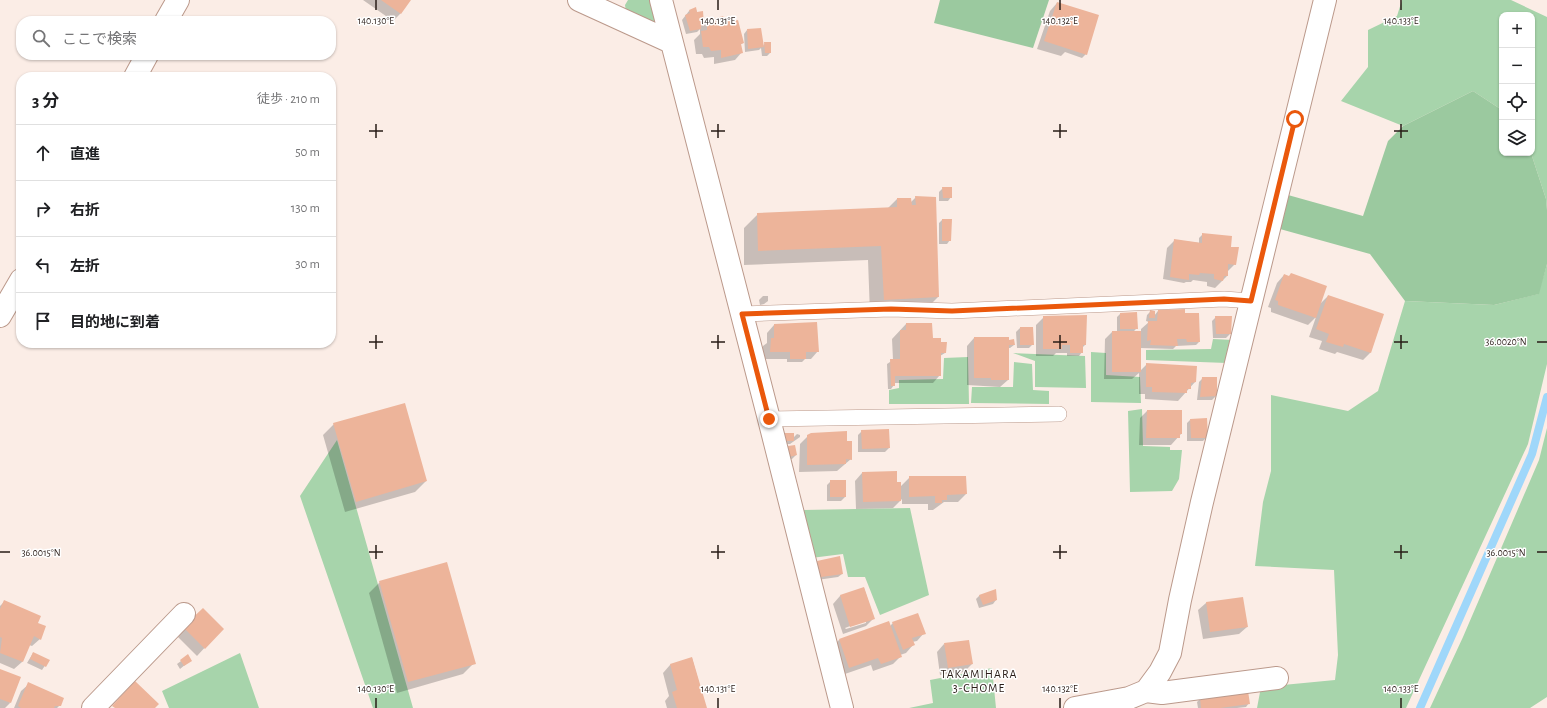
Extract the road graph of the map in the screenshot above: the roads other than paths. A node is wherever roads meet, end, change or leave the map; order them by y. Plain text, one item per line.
1 (178, 0) edge
2 (579, 0) edge
3 (661, 0) edge
4 (1325, 0) edge
5 (169, 16) edge
6 (671, 42) junction
7 (144, 60) edge
8 (138, 72) edge
9 (16, 289) edge
10 (1251, 301) junction
11 (742, 314) junction
12 (0, 316) edge
13 (1058, 414) dead end
14 (769, 419) junction
15 (184, 614) dead end
16 (1277, 678) dead end
17 (1135, 699) edge
18 (93, 708) edge
19 (842, 708) edge
20 (1075, 708) edge

1 - 5 street
2 - 6 street
3 - 6 street
4 - 10 street
6 - 11 street
7 - 8 street
9 - 12 street
10 - 11 lane
10 - 17 street
11 - 14 street
13 - 14 lane
14 - 19 street
15 - 18 street
16 - 17 street
17 - 20 street

